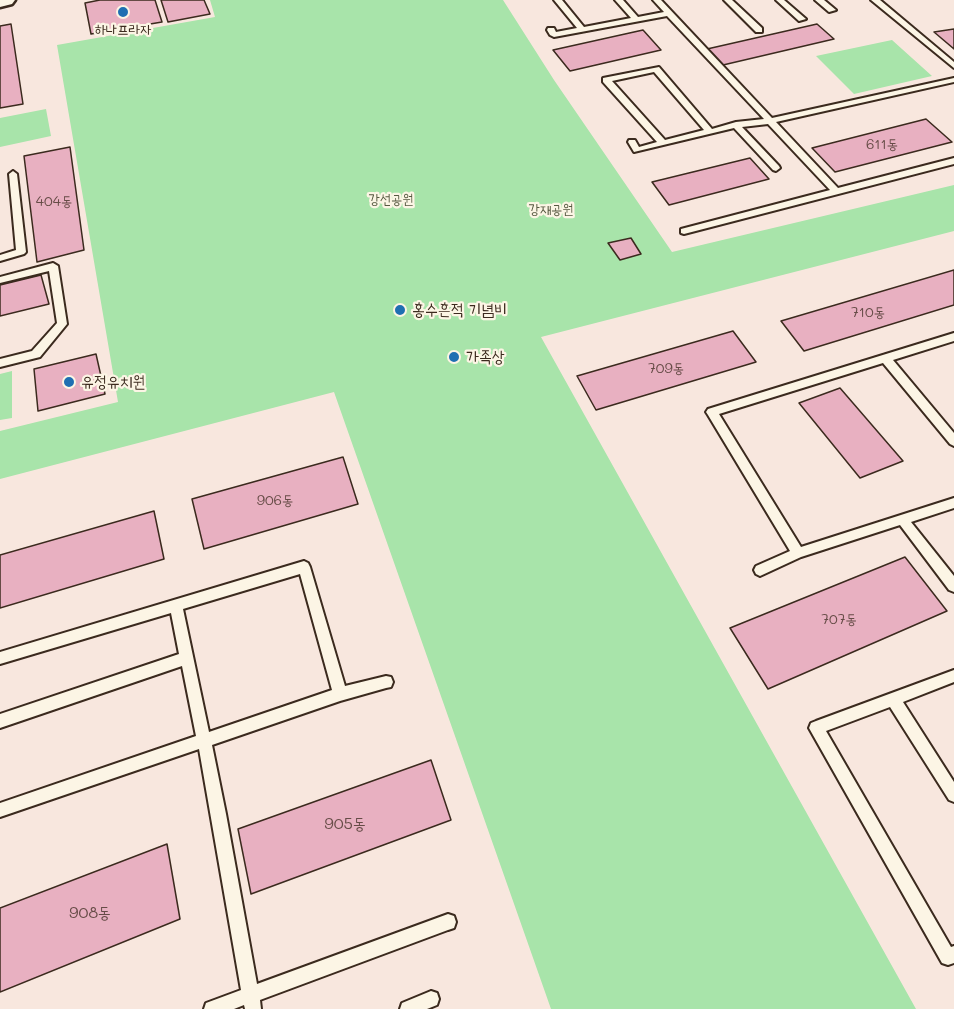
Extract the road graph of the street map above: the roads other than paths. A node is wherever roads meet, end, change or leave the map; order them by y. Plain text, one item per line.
1 (5, 0) edge
2 (558, 0) edge
3 (619, 0) edge
4 (657, 0) edge
5 (728, 0) edge
6 (780, 0) edge
7 (819, 0) edge
8 (874, 0) edge
9 (0, 1) edge
10 (832, 10) dead end
11 (669, 13) junction
12 (802, 19) dead end
13 (637, 20) junction
14 (550, 30) dead end
15 (583, 30) junction
16 (759, 30) dead end
17 (954, 66) edge
18 (954, 81) edge
19 (770, 121) junction
20 (736, 125) junction
21 (710, 132) junction
22 (632, 142) dead end
23 (663, 143) junction
24 (954, 161) edge
25 (776, 168) dead end
26 (13, 174) dead end
27 (836, 191) junction
28 (684, 231) dead end
29 (0, 258) edge
30 (0, 280) edge
31 (954, 337) edge
32 (885, 358) junction
33 (0, 363) edge
34 (954, 441) edge
35 (954, 503) edge
36 (903, 520) junction
37 (798, 553) junction
38 (760, 570) dead end
39 (954, 586) edge
40 (176, 605) junction
41 (0, 658) edge
42 (186, 658) junction
43 (954, 676) edge
44 (386, 682) dead end
45 (340, 694) junction
46 (893, 699) junction
47 (0, 721) edge
48 (203, 741) junction
49 (954, 795) edge
50 (0, 810) edge
51 (448, 922) dead end
52 (954, 954) edge
53 (431, 999) dead end
54 (252, 1001) edge
55 (212, 1009) edge
56 (408, 1009) edge

1 - 9 main road
2 - 15 lane
3 - 13 lane
4 - 11 lane
5 - 16 lane
6 - 12 lane
7 - 10 lane
8 - 17 lane
11 - 13 lane
11 - 19 lane
13 - 15 lane
14 - 15 lane
18 - 19 lane
19 - 20 lane
19 - 27 lane
20 - 21 lane
20 - 25 lane
21 - 23 lane
21 - 23 lane
22 - 23 lane
24 - 27 lane
26 - 29 lane
27 - 28 lane
30 - 33 lane
31 - 32 lane
32 - 34 lane
32 - 37 lane
35 - 36 lane
36 - 37 lane
36 - 39 lane
37 - 38 lane
40 - 41 lane
40 - 42 lane
40 - 45 lane
42 - 47 lane
42 - 48 lane
43 - 46 lane
44 - 45 lane
45 - 48 lane
46 - 49 lane
46 - 52 lane
48 - 50 lane
48 - 54 lane
51 - 54 lane
53 - 56 lane
54 - 55 lane

